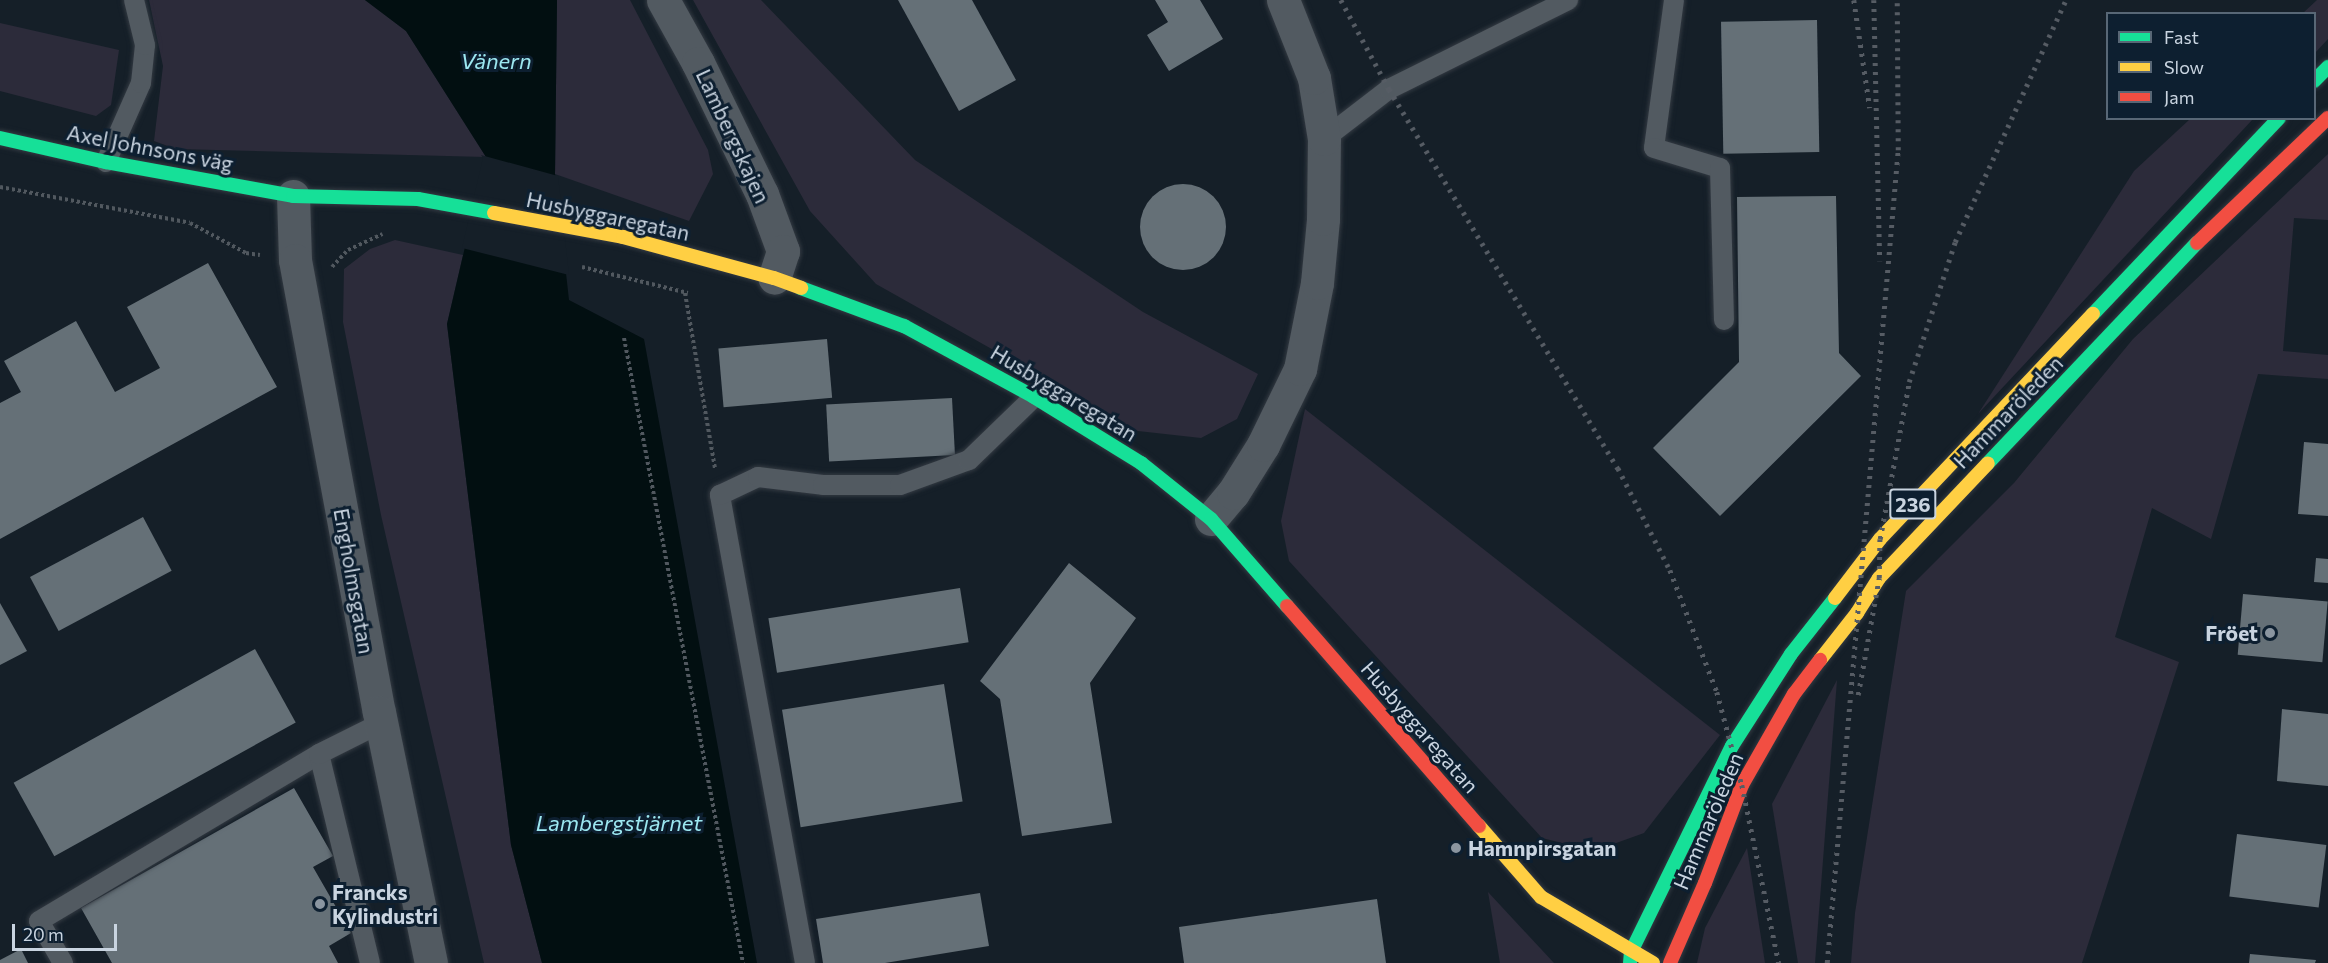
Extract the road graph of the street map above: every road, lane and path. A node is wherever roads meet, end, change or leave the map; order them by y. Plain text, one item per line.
1 (134, 0) edge
2 (663, 0) edge
3 (1283, 0) edge
4 (1568, 0) edge
5 (1674, 0) edge
6 (2328, 67) edge
7 (2316, 79) edge
8 (2328, 118) edge
9 (2277, 120) edge
10 (0, 138) edge
11 (1324, 139) junction
12 (106, 162) junction
13 (0, 187) edge
14 (293, 196) junction
15 (295, 260) junction
16 (625, 277) dead end
17 (774, 278) junction
18 (1724, 320) dead end
19 (624, 338) dead end
20 (1034, 397) junction
21 (720, 495) junction
22 (1210, 519) junction
23 (381, 723) junction
24 (320, 754) junction
25 (1631, 957) edge
26 (63, 963) edge
27 (370, 963) edge
28 (431, 963) edge
29 (742, 963) edge
30 (805, 963) edge
31 (1653, 963) edge
32 (1670, 963) edge

1 - 12 lane
2 - 17 street, Lambergskajen
3 - 11 street
4 - 11 lane
5 - 18 lane
6 - 7 main road
8 - 32 main road, Hammaröleden / 236
9 - 25 main road, Hammaröleden / 236
10 - 12 main road, Axel Johnsons väg
11 - 22 street
12 - 14 main road, Axel Johnsons väg
13 - 15 path
14 - 15 street, Engholmsgatan
14 - 17 main road, Husbyggaregatan
15 - 23 street, Engholmsgatan
16 - 21 path
17 - 20 main road, Husbyggaregatan
19 - 29 path
20 - 21 lane
20 - 22 main road, Husbyggaregatan
21 - 30 lane
22 - 25 main road, Husbyggaregatan
23 - 24 lane
23 - 28 street, Engholmsgatan
24 - 26 lane
24 - 27 lane
25 - 31 main road, Husbyggaregatan

